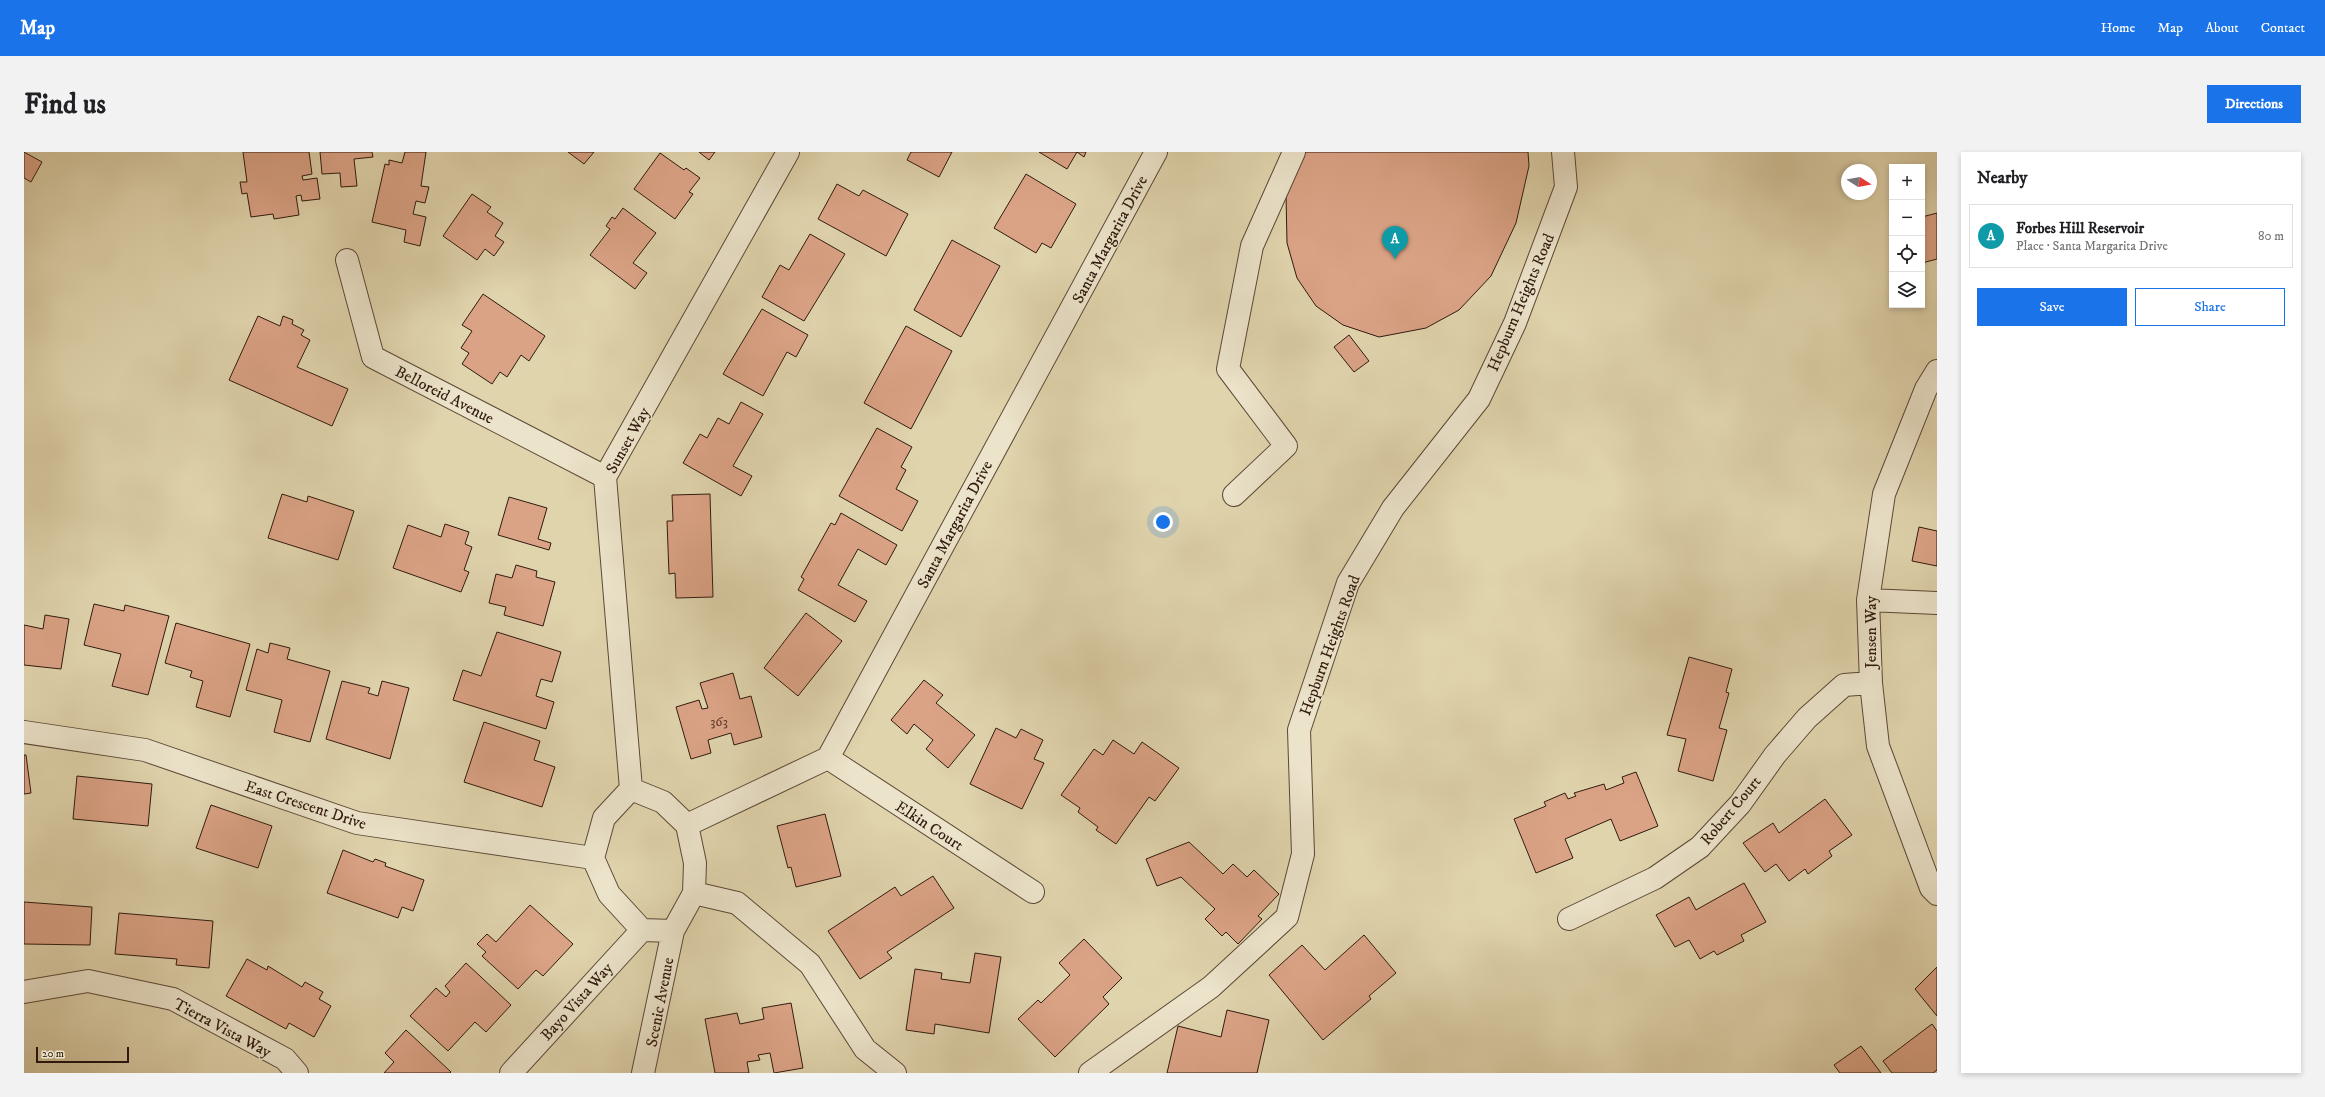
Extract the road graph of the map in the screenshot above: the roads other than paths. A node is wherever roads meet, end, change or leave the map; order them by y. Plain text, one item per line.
1 (788, 152) edge
2 (1156, 152) edge
3 (1294, 152) edge
4 (1563, 152) edge
5 (347, 260) dead end
6 (1937, 371) edge
7 (605, 477) junction
8 (1234, 495) dead end
9 (1868, 600) junction
10 (1937, 603) edge
11 (1870, 683) junction
12 (24, 732) edge
13 (828, 758) junction
14 (631, 789) junction
15 (687, 825) junction
16 (593, 858) junction
17 (1033, 892) dead end
18 (694, 893) junction
19 (1937, 894) edge
20 (1569, 918) dead end
21 (642, 930) junction
22 (673, 931) junction
23 (24, 992) edge
24 (297, 1073) edge
25 (511, 1073) edge
26 (643, 1073) edge
27 (895, 1073) edge
28 (1090, 1073) edge

1 - 7 street, Sunset Way
2 - 13 street, Santa Margarita Drive
3 - 8 street
4 - 28 street, Hepburn Heights Road
5 - 7 street, Belloreid Avenue
6 - 9 street, Jensen Way
7 - 14 street, Sunset Way
9 - 10 street
9 - 11 street, Jensen Way
11 - 19 street, Jensen Way
11 - 20 street, Robert Court
12 - 16 street, East Crescent Drive
13 - 15 street
13 - 17 street, Elkin Court
14 - 15 street
14 - 16 street
15 - 18 street
16 - 21 street
18 - 22 street
18 - 27 street
21 - 22 street
21 - 25 street, Bayo Vista Way
22 - 26 street, Scenic Avenue
23 - 24 street, Tierra Vista Way

